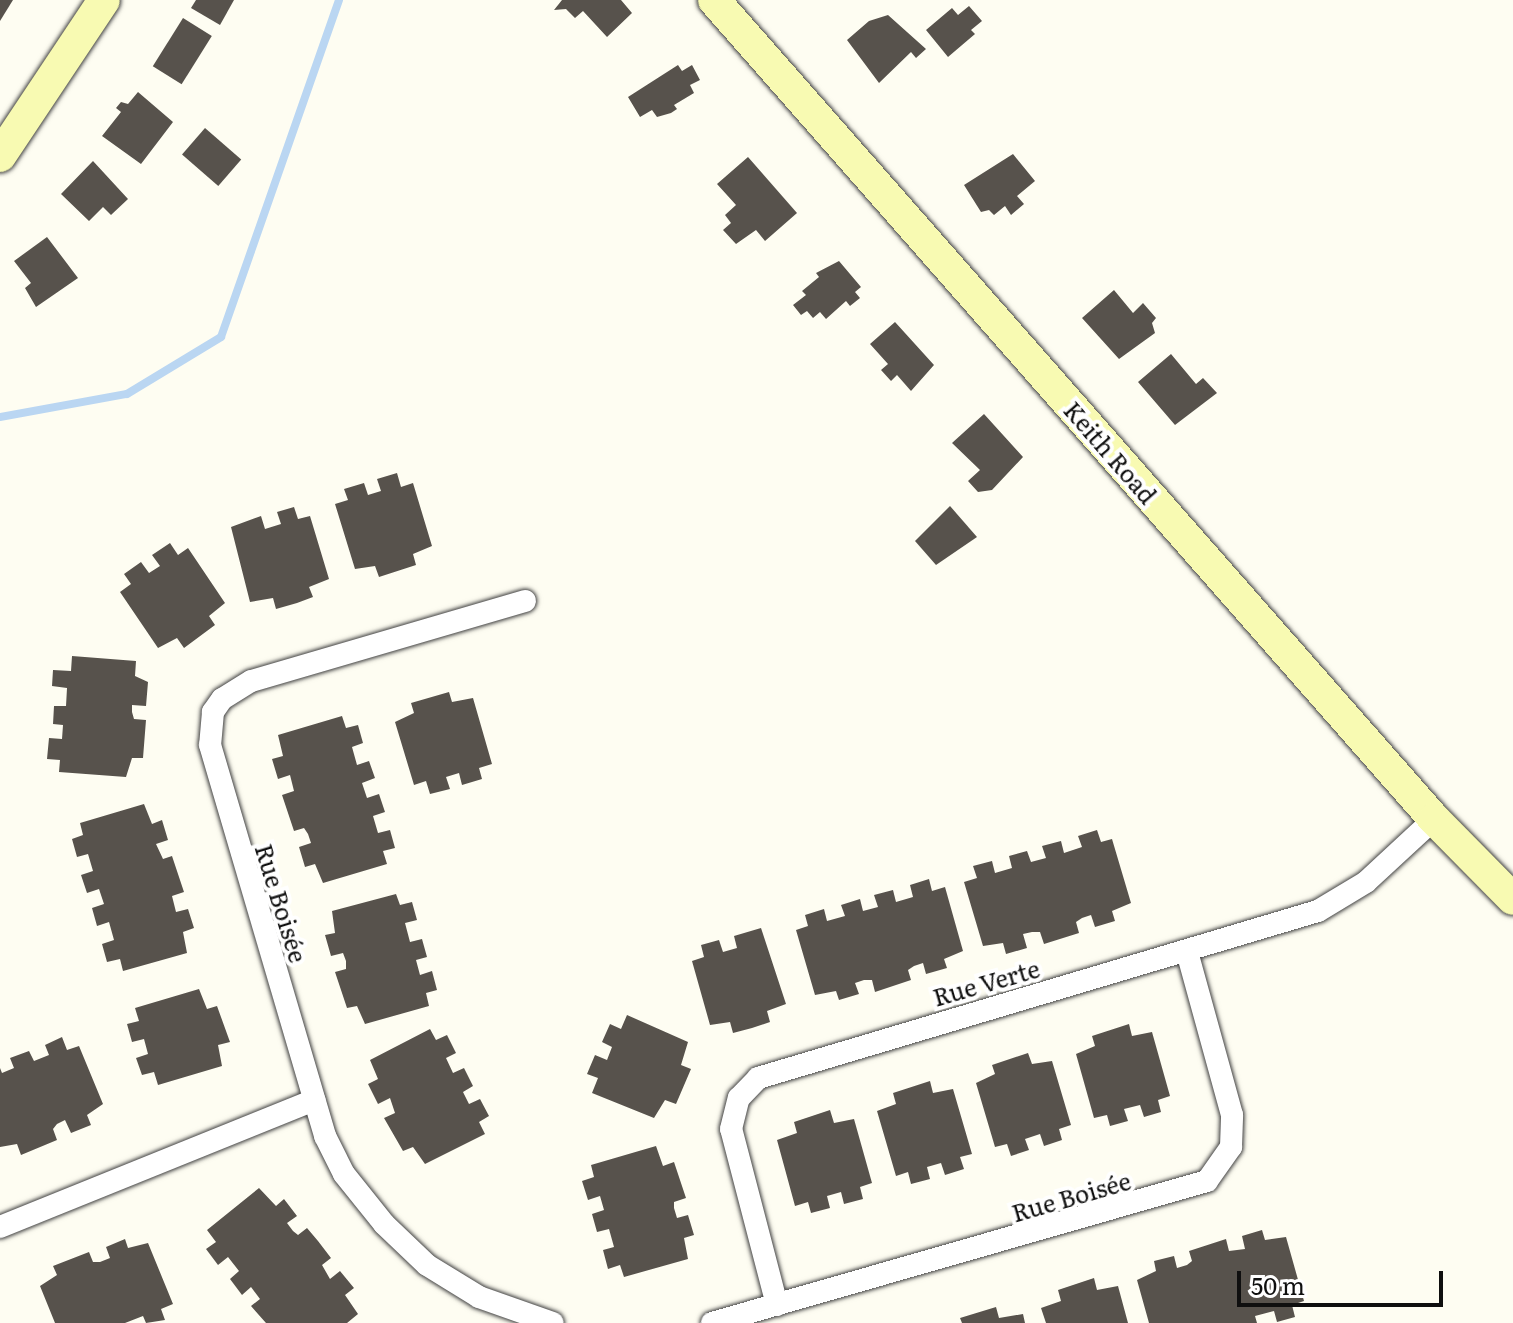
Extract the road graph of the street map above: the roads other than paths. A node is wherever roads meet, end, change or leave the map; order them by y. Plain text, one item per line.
1 (104, 0) edge
2 (714, 0) edge
3 (0, 156) edge
4 (525, 601) dead end
5 (1434, 819) junction
6 (1513, 899) edge
7 (1187, 952) junction
8 (314, 1100) junction
9 (0, 1227) edge
10 (777, 1305) junction
11 (553, 1323) edge
12 (712, 1323) edge

1 - 3 street
2 - 5 street, Keith Road
4 - 8 street, Rue Boisée
5 - 6 street, Keith Road
5 - 7 street, Rue Verte
7 - 10 street, Rue Verte
7 - 10 street, Rue Boisée
8 - 9 street
8 - 11 street, Rue Boisée
10 - 12 street, Rue Boisée

